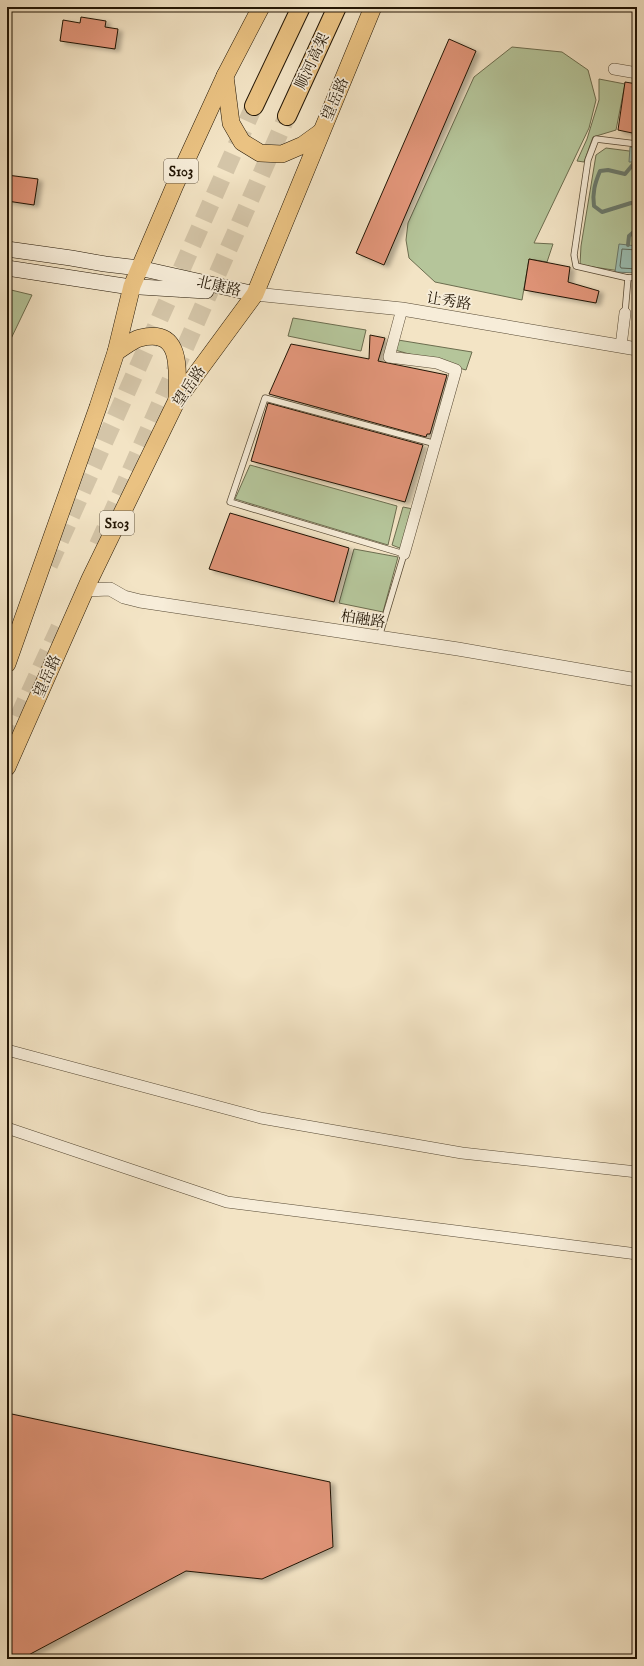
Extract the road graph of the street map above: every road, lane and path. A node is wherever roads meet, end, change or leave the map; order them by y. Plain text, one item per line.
1 (261, 7) edge
2 (301, 7) edge
3 (337, 7) edge
4 (373, 7) edge
5 (614, 70) dead end
6 (637, 73) edge
7 (225, 76) junction
8 (254, 106) tunnel mouth
9 (287, 116) tunnel mouth
10 (321, 132) junction
11 (637, 144) edge
12 (7, 249) edge
13 (7, 268) edge
14 (140, 268) junction
15 (637, 277) edge
16 (628, 278) junction
17 (132, 286) junction
18 (255, 294) junction
19 (402, 309) junction
20 (625, 313) joint
21 (621, 346) junction
22 (637, 349) edge
23 (116, 352) junction
24 (177, 400) junction
25 (436, 444) junction
26 (404, 554) junction
27 (85, 590) junction
28 (379, 637) junction
29 (7, 664) edge
30 (637, 680) edge
31 (7, 767) edge
32 (7, 1050) edge
33 (7, 1128) edge
34 (637, 1172) edge
35 (637, 1254) edge

1 - 7 main road, S103
2 - 8 highway
3 - 9 highway, 顺河高架
4 - 10 main road, 望岳路 / S103
5 - 6 street
7 - 10 main road
7 - 14 main road, S103
10 - 18 main road, 望岳路 / S103
11 - 16 lane
12 - 14 main road, 北康路
13 - 17 main road, 北康路
14 - 17 main road, S103
14 - 18 main road, 北康路
15 - 16 lane
16 - 20 lane
17 - 18 main road, 北康路
17 - 23 main road, S103
18 - 19 street, 让秀路
18 - 24 main road, 望岳路 / S103
19 - 21 street, 让秀路
19 - 25 street
20 - 21 street
21 - 22 street, 让秀路
23 - 24 main road
23 - 29 main road, S103
24 - 27 main road, 望岳路 / S103
25 - 26 street
25 - 26 lane
26 - 28 lane
27 - 28 street, 柏融路
27 - 31 main road, 望岳路 / S103
28 - 30 street, 柏融路
32 - 34 street
33 - 35 street

